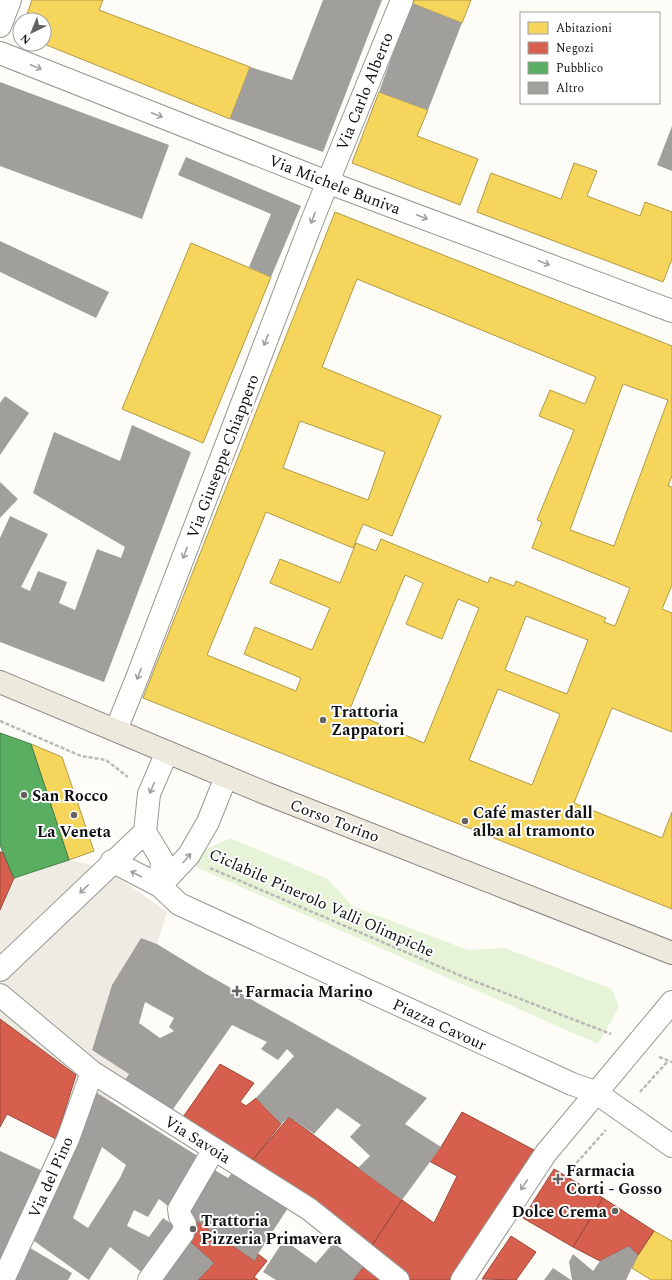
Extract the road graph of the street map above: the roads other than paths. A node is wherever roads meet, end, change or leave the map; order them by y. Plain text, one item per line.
1 (10, 0) edge
2 (402, 0) edge
3 (0, 26) edge
4 (0, 53) edge
5 (327, 182) junction
6 (672, 311) edge
7 (0, 682) edge
8 (116, 730) junction
9 (167, 752) junction
10 (226, 777) junction
11 (146, 822) junction
12 (112, 861) junction
13 (160, 886) junction
14 (672, 953) edge
15 (0, 970) edge
16 (0, 995) edge
17 (672, 1002) edge
18 (92, 1072) junction
19 (595, 1092) junction
20 (672, 1146) edge
21 (214, 1149) junction
22 (3, 1280) edge
23 (149, 1280) edge
24 (398, 1280) edge
25 (462, 1280) edge

1 - 3 street
2 - 5 street, Via Carlo Alberto
4 -> 5 street, Via Michele Buniva
5 -> 6 street, Via Michele Buniva
5 -> 8 street, Via Giuseppe Chiappero
7 - 8 main road, Corso Torino
8 - 9 main road, Corso Torino
9 - 10 main road, Corso Torino
9 -> 11 street
13 -> 10 street
10 - 14 main road, Corso Torino
11 - 12 street
11 - 13 street
13 -> 12 street, Piazza Cavour
12 -> 15 street
13 - 19 street, Piazza Cavour
16 - 18 street, Via Savoia
17 - 19 street
18 - 21 street, Via Savoia
18 - 22 street, Via del Pino
19 - 20 street, Piazza Cavour
19 -> 25 street
21 - 23 street
21 - 24 street, Via Savoia

